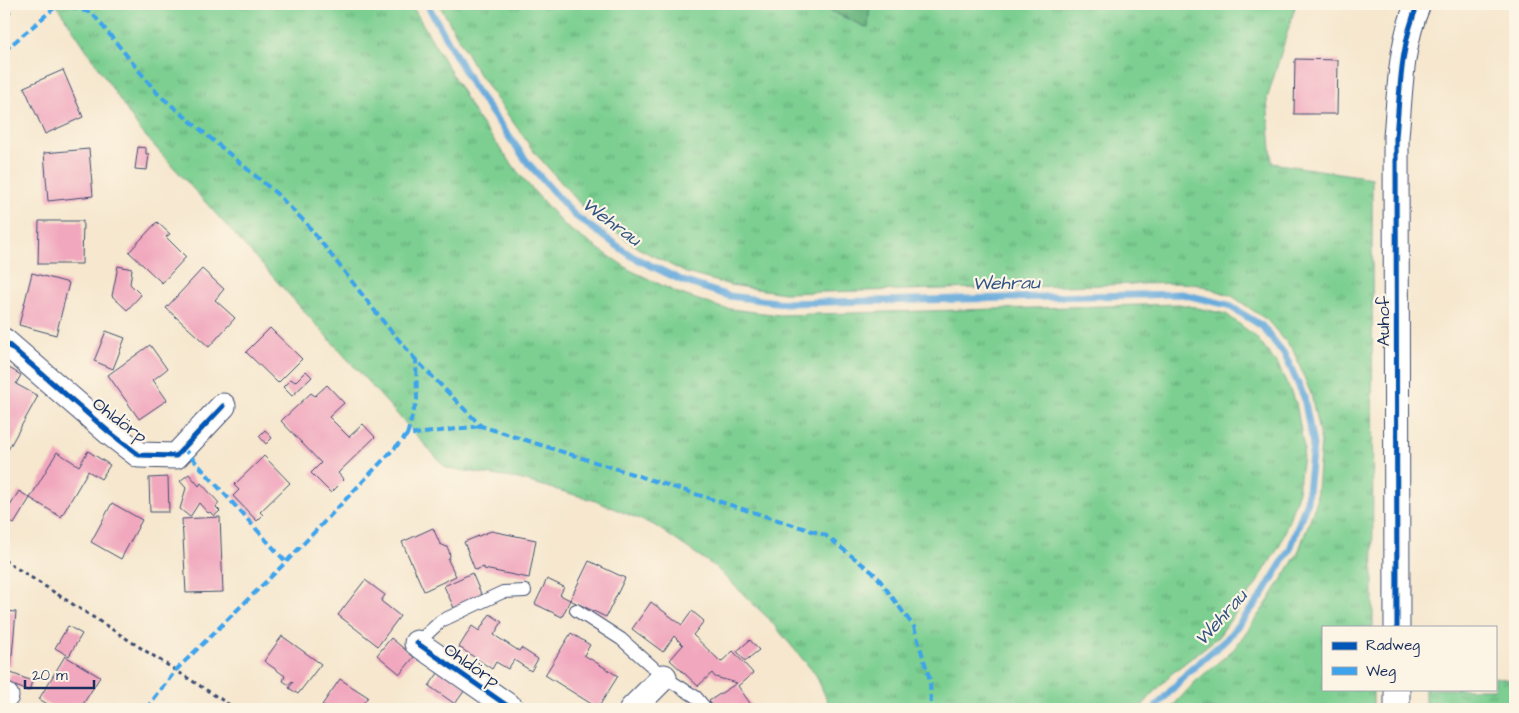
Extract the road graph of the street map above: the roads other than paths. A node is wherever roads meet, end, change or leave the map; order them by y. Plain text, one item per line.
1 (1415, 10) edge
2 (4, 341) edge
3 (223, 406) dead end
4 (525, 591) dead end
5 (576, 610) dead end
6 (1397, 626) edge
7 (417, 643) joint
8 (664, 677) junction
9 (1397, 690) edge
10 (512, 709) edge
11 (632, 709) edge
12 (706, 709) edge
13 (1397, 709) edge

1 - 6 street, Auhof
2 - 3 street, Ohldörp
4 - 7 lane
5 - 8 lane
7 - 10 street, Ohldörp
8 - 11 street
8 - 12 lane
9 - 13 street

